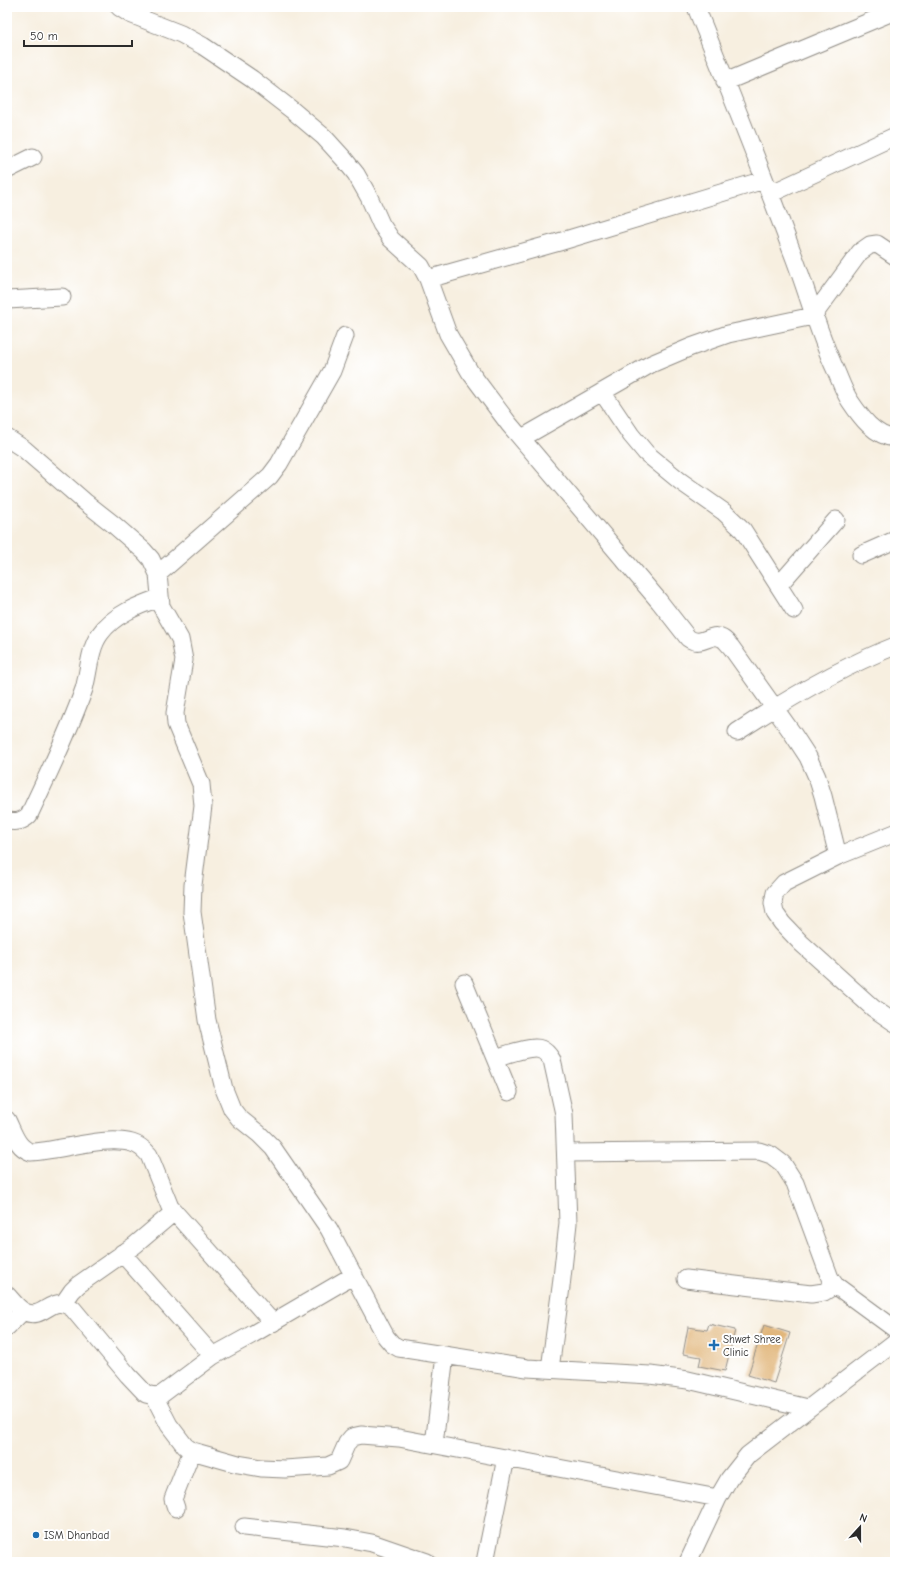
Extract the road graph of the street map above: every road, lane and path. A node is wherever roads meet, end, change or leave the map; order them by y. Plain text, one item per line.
1 (119, 7) edge
2 (696, 7) edge
3 (895, 11) edge
4 (725, 82) junction
5 (895, 136) edge
6 (33, 157) dead end
7 (7, 170) edge
8 (767, 187) junction
9 (895, 256) edge
10 (428, 279) junction
11 (62, 297) dead end
12 (7, 300) edge
13 (813, 316) junction
14 (345, 336) dead end
15 (602, 392) junction
16 (7, 438) edge
17 (522, 438) junction
18 (895, 438) edge
19 (836, 520) dead end
20 (895, 540) edge
21 (861, 555) dead end
22 (158, 574) junction
23 (779, 585) junction
24 (159, 598) junction
25 (794, 610) dead end
26 (895, 646) edge
27 (773, 708) junction
28 (737, 732) dead end
29 (7, 820) edge
30 (895, 832) edge
31 (838, 856) junction
32 (464, 984) dead end
33 (895, 1023) edge
34 (495, 1058) junction
35 (509, 1092) dead end
36 (7, 1120) edge
37 (566, 1152) junction
38 (174, 1212) junction
39 (122, 1253) junction
40 (354, 1275) junction
41 (686, 1279) dead end
42 (835, 1285) junction
43 (7, 1295) edge
44 (63, 1304) junction
45 (23, 1312) junction
46 (273, 1323) junction
47 (7, 1327) edge
48 (895, 1329) edge
49 (895, 1342) edge
50 (445, 1355) junction
51 (213, 1356) junction
52 (550, 1369) junction
53 (154, 1396) junction
54 (808, 1408) junction
55 (434, 1444) junction
56 (192, 1451) junction
57 (506, 1458) junction
58 (718, 1498) junction
59 (176, 1508) dead end
60 (244, 1527) dead end
61 (389, 1555) edge
62 (428, 1562) edge
63 (485, 1562) edge
64 (688, 1562) edge

1 - 10 street
2 - 4 street
3 - 4 street
4 - 8 street
5 - 8 street
6 - 7 street
8 - 10 street
8 - 13 street
9 - 13 street
10 - 17 street
11 - 12 street
13 - 15 street
13 - 18 street
14 - 22 street
15 - 17 street
15 - 23 street
16 - 22 street
17 - 27 street
19 - 23 street
20 - 21 street
22 - 24 street
23 - 25 street
24 - 29 street
24 - 40 street
26 - 27 street
27 - 28 street
27 - 31 street
30 - 31 street
31 - 33 street
32 - 34 street
34 - 35 street
34 - 37 street
36 - 38 street
37 - 42 street
37 - 52 street
38 - 39 street
38 - 46 street
39 - 44 street
39 - 51 street
40 - 46 street
40 - 50 street
41 - 42 street
42 - 48 street
43 - 45 street
44 - 45 street
44 - 53 street
45 - 47 street
46 - 51 street
49 - 54 street
50 - 52 street
50 - 55 street
51 - 53 street
52 - 54 street
53 - 56 street
54 - 58 street
55 - 56 street
55 - 57 street
56 - 59 street
57 - 58 street
57 - 63 street
58 - 64 street
60 - 61 street
61 - 62 street

